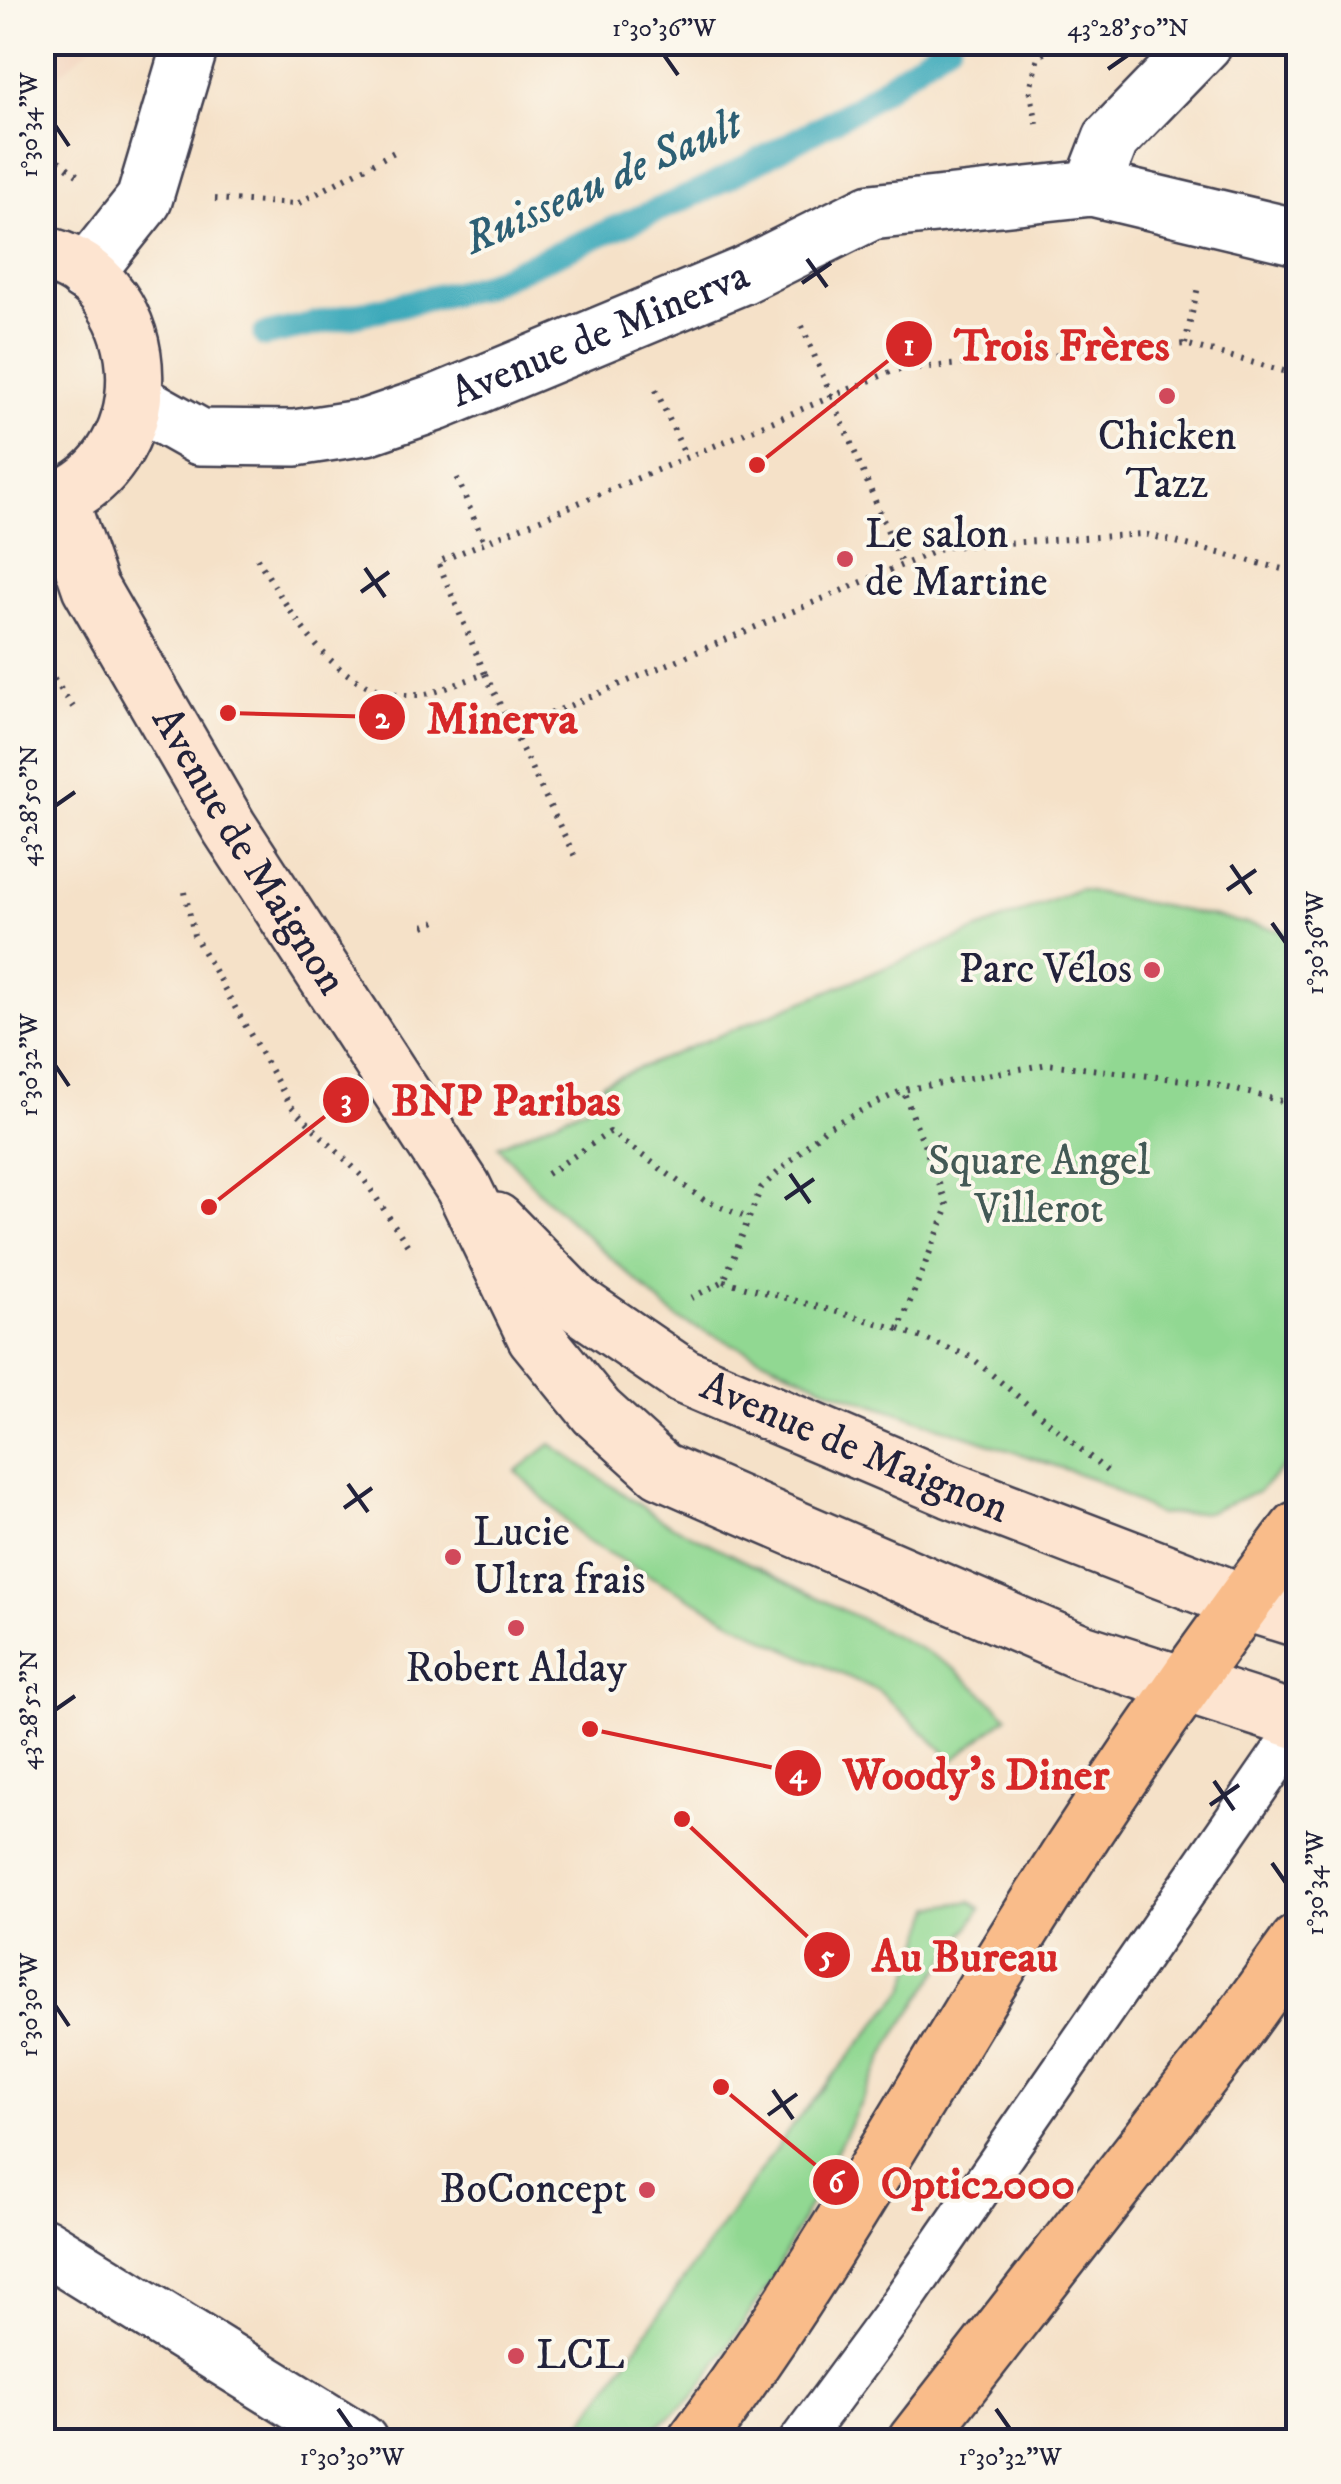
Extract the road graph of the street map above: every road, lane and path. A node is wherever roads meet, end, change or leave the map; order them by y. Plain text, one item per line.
1 (191, 42) edge
2 (1059, 42) edge
3 (1206, 42) edge
4 (1041, 140) dead end
5 (42, 148) edge
6 (400, 149) dead end
7 (78, 176) dead end
8 (1092, 188) junction
9 (206, 199) dead end
10 (1298, 237) edge
11 (64, 264) edge
12 (1198, 286) dead end
13 (802, 326) dead end
14 (1185, 344) junction
15 (1298, 375) edge
16 (656, 390) dead end
17 (832, 395) junction
18 (136, 401) junction
19 (686, 456) junction
20 (457, 478) dead end
21 (51, 502) edge
22 (484, 542) junction
23 (257, 558) dead end
24 (902, 566) junction
25 (1298, 572) edge
26 (485, 674) junction
27 (512, 730) junction
28 (576, 858) dead end
29 (442, 918) dead end
30 (424, 926) dead end
31 (903, 1090) junction
32 (1298, 1106) edge
33 (538, 1180) dead end
34 (463, 1187) junction
35 (748, 1218) junction
36 (724, 1281) junction
37 (676, 1306) dead end
38 (899, 1329) junction
39 (1112, 1476) dead end
40 (1298, 1529) edge
41 (1243, 1602) junction
42 (1298, 1619) edge
43 (1187, 1685) junction
44 (1298, 1721) edge
45 (1298, 1730) edge
46 (1298, 1942) edge
47 (42, 2246) edge
48 (360, 2442) edge
49 (695, 2442) edge
50 (798, 2442) edge
51 (914, 2442) edge

1 - 11 street
2 - 4 path
3 - 8 street
5 - 7 path
6 - 9 path
8 - 10 street, Avenue de Minerva
8 - 18 street, Avenue de Minerva
11 - 18 street
12 - 14 path
13 - 17 path
14 - 15 path
14 - 17 path
16 - 19 path
17 - 19 path
17 - 24 path
18 - 21 street
19 - 22 path
20 - 22 path
21 - 34 street, Avenue de Maignon
22 - 26 path
23 - 26 path
24 - 25 path
24 - 27 path
26 - 27 path
27 - 28 path
29 - 30 path
31 - 32 path
31 - 35 path
31 - 38 path
33 - 35 path
34 - 41 street, Avenue de Maignon
34 - 43 street, Avenue de Maignon
35 - 36 path
36 - 37 path
36 - 38 path
38 - 39 path
40 - 41 main road
41 - 42 street, Avenue de Maignon
41 - 43 main road
43 - 44 street, Avenue de Maignon
43 - 49 main road
45 - 50 lane
46 - 51 main road
47 - 48 street

